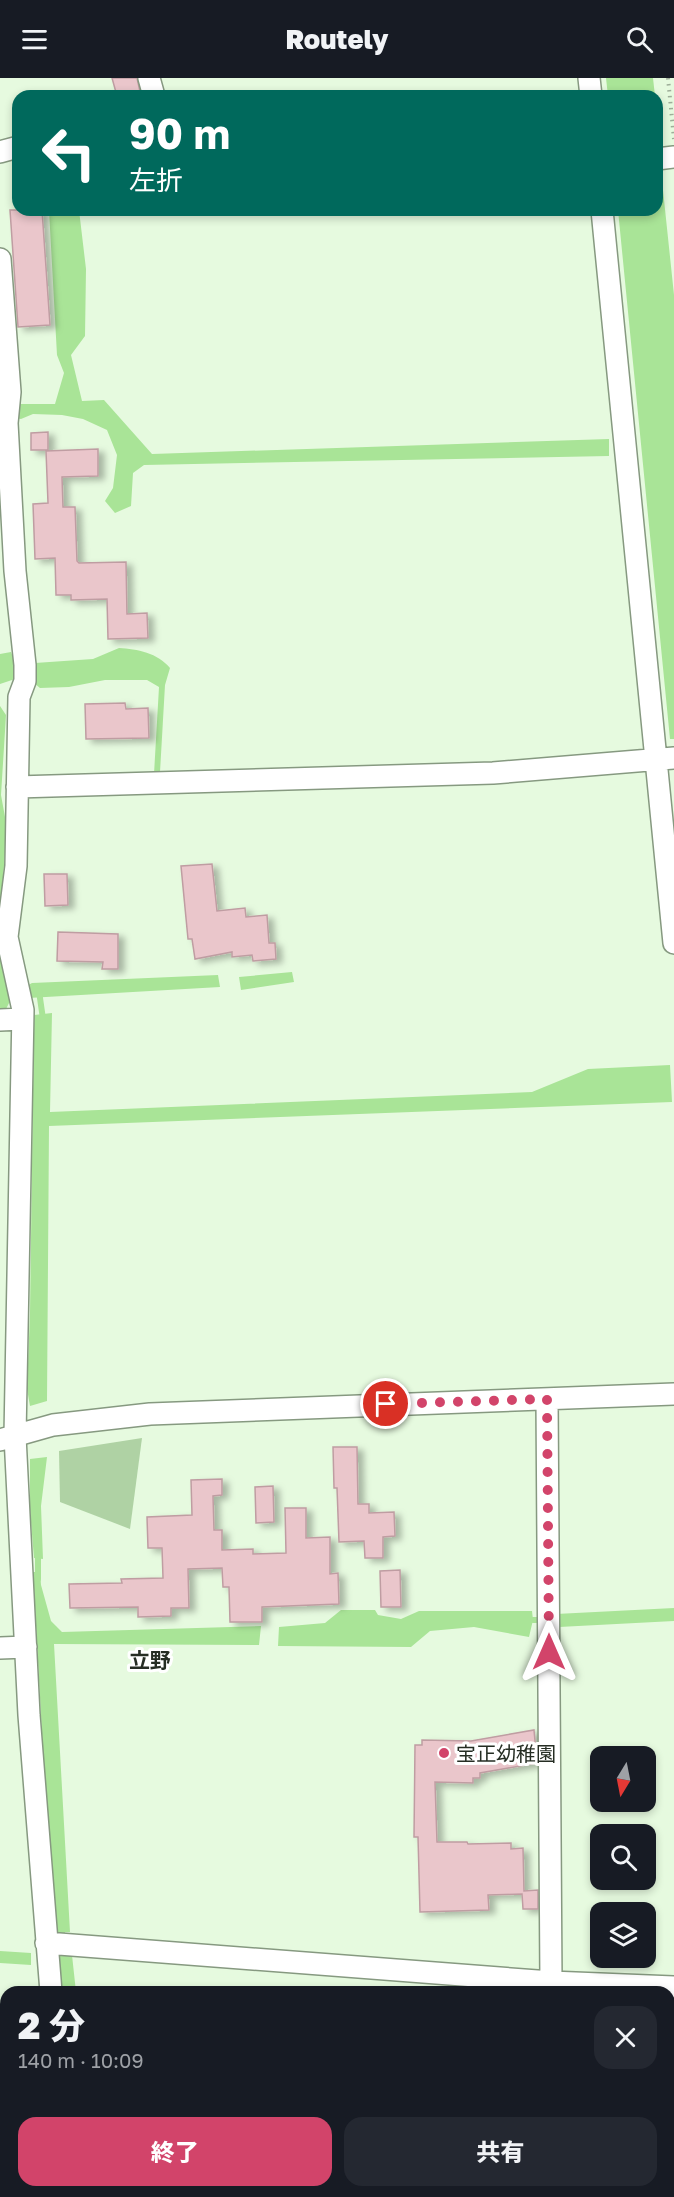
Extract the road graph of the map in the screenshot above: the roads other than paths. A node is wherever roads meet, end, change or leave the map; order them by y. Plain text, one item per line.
1 (603, 216) edge
2 (0, 259) edge
3 (5, 392) edge
4 (14, 687) edge
5 (665, 759) edge
6 (17, 787) junction
7 (674, 943) edge
8 (20, 1002) junction
9 (0, 1020) edge
10 (674, 1394) edge
11 (547, 1399) junction
12 (8, 1438) edge
13 (26, 1647) junction
14 (0, 1648) edge
15 (46, 1943) junction
16 (551, 1982) junction
17 (50, 1986) edge
18 (649, 1986) edge

1 - 5 street
2 - 3 street
3 - 4 street
4 - 6 street
5 - 6 street
5 - 7 street
6 - 8 street
8 - 9 street
8 - 12 street
10 - 11 street
11 - 12 street
11 - 16 street
12 - 13 street
13 - 14 street
13 - 15 street
15 - 16 street
15 - 17 street
16 - 18 street

